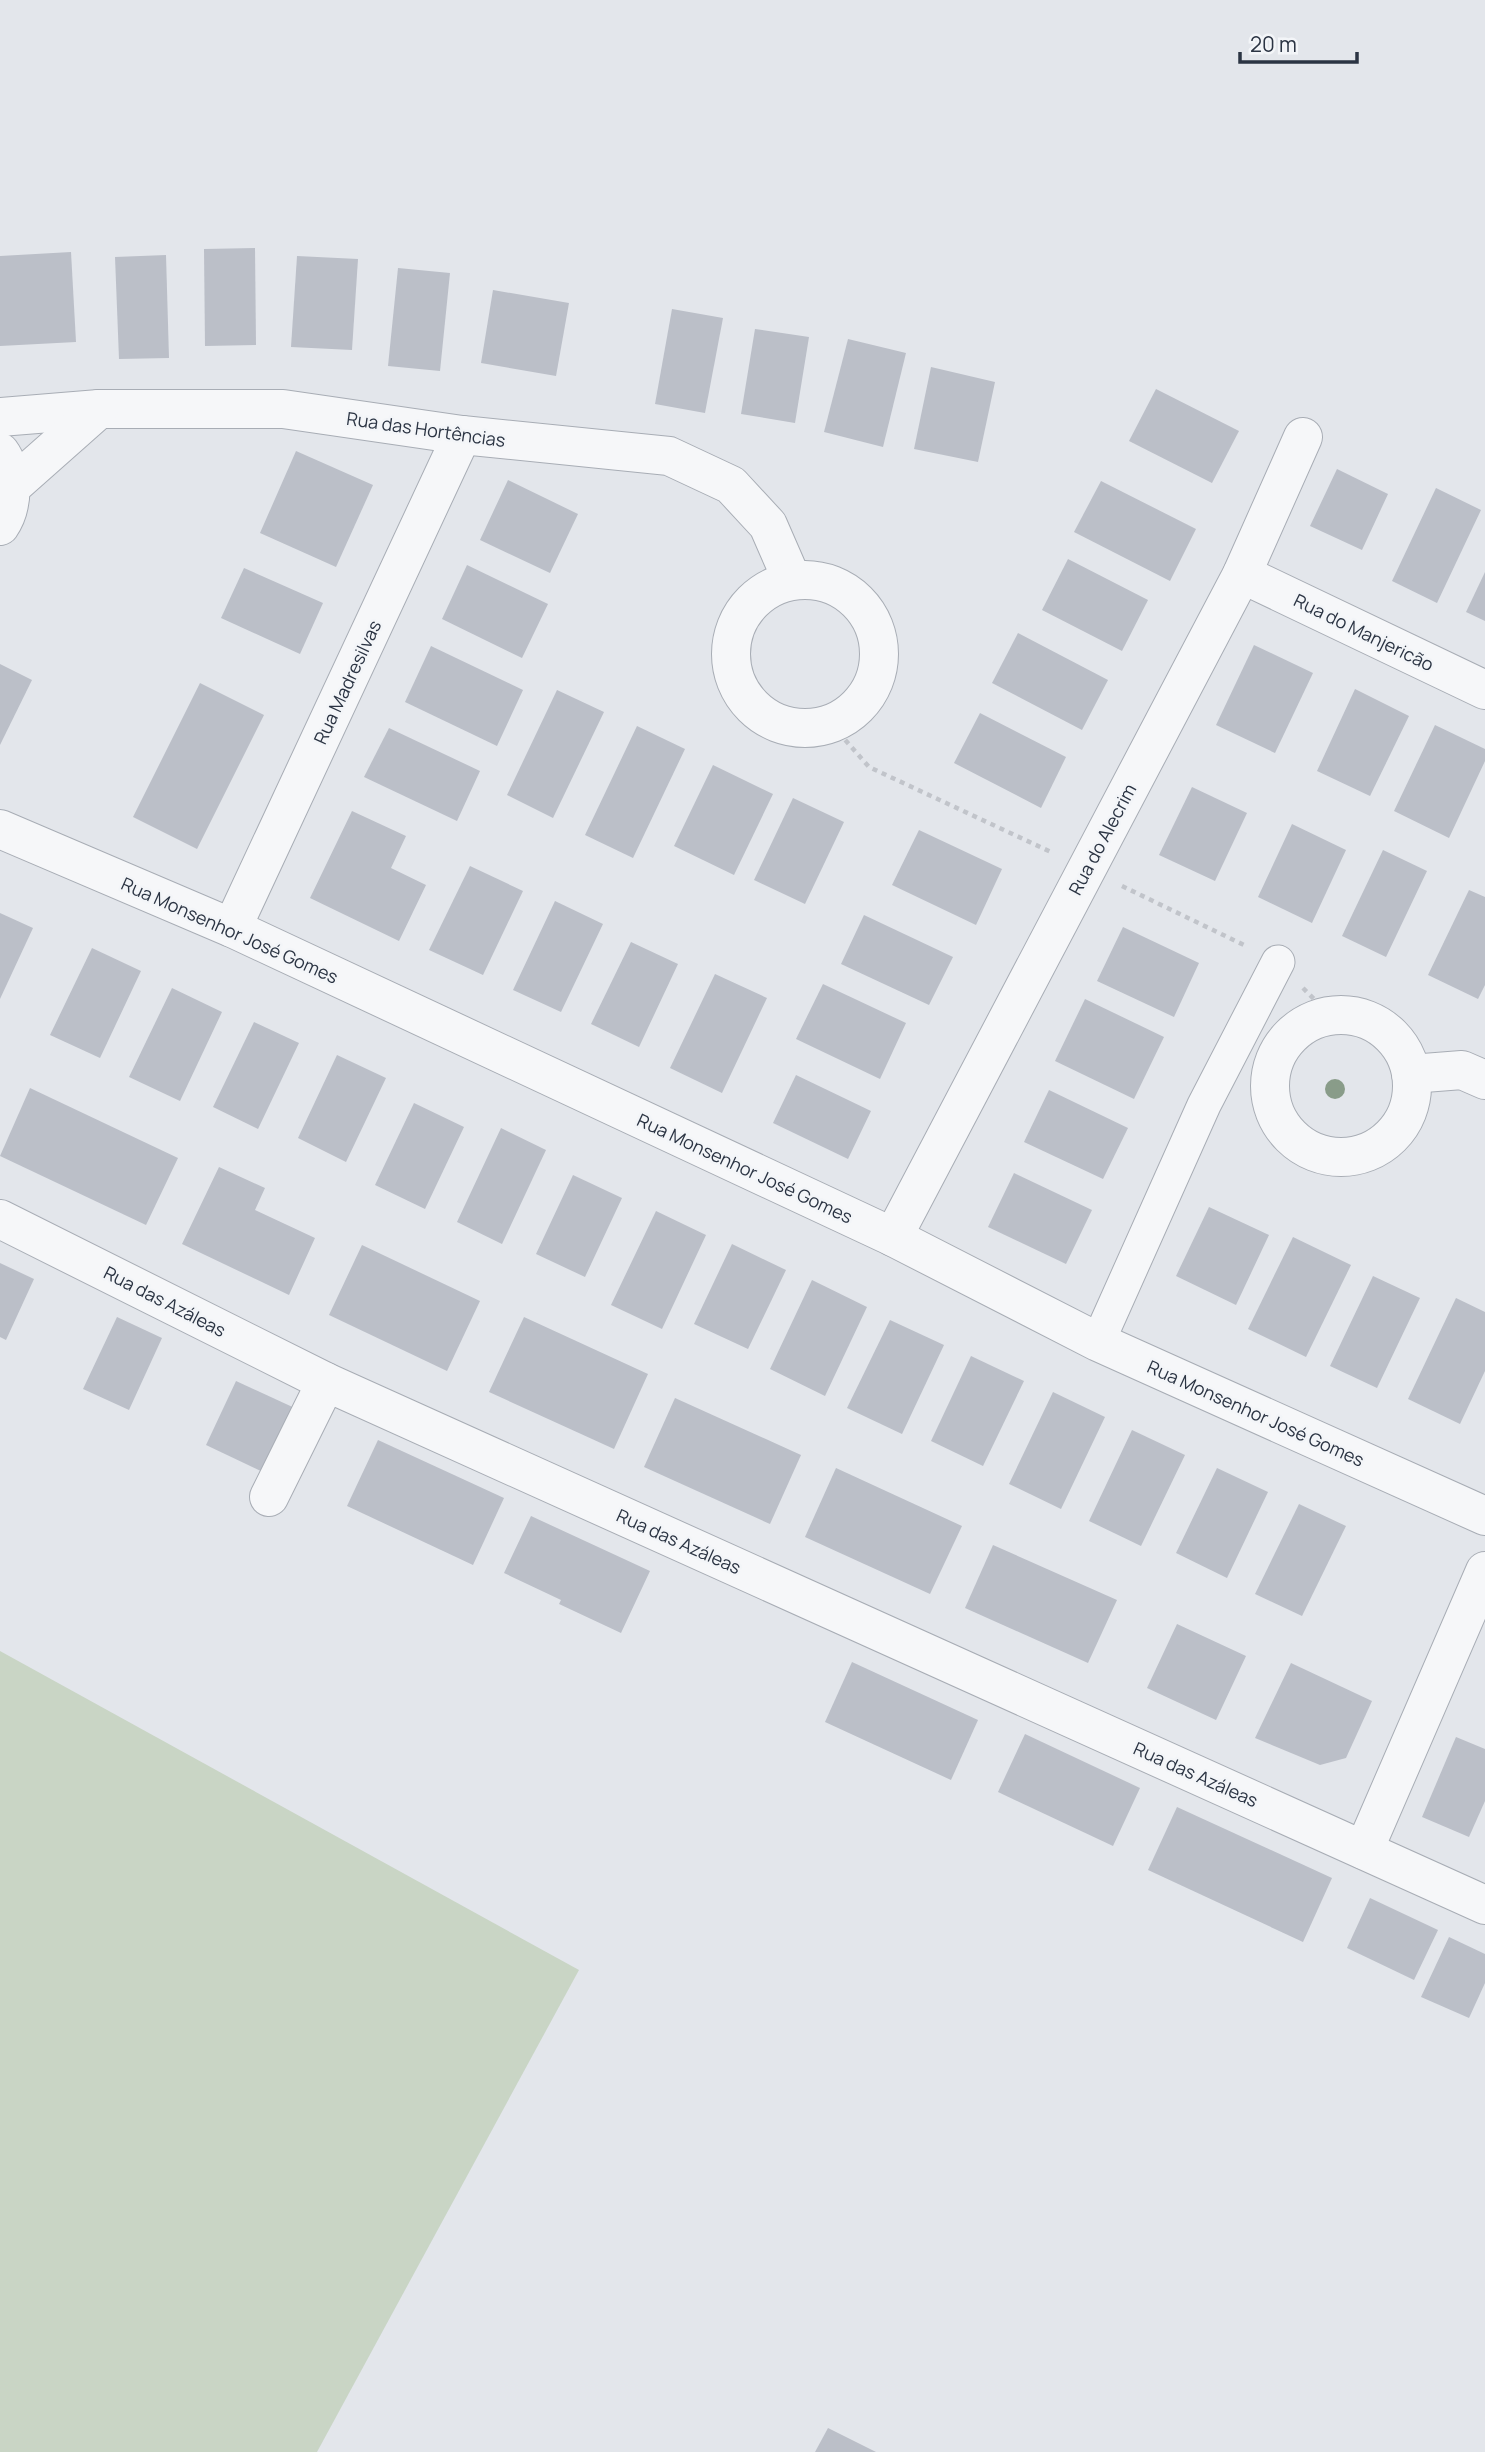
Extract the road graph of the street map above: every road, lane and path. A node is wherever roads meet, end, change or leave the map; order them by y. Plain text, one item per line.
1 (99, 409) junction
2 (0, 416) edge
3 (462, 435) junction
4 (1303, 437) dead end
5 (6, 469) edge
6 (0, 526) edge
7 (1242, 574) junction
8 (792, 580) dead end
9 (1485, 690) edge
10 (0, 829) edge
11 (232, 928) junction
12 (1278, 962) dead end
13 (1411, 1074) dead end
14 (1485, 1080) edge
15 (0, 1219) edge
16 (893, 1237) junction
17 (1098, 1342) junction
18 (326, 1382) junction
19 (269, 1497) dead end
20 (1485, 1516) edge
21 (1485, 1571) edge
22 (1364, 1850) junction
23 (1485, 1905) edge

1 - 2 street, Rua das Hortências
1 - 3 street, Rua das Hortências
1 - 5 street
3 - 8 street, Rua das Hortências
3 - 11 street, Rua Madresilvas
4 - 7 street, Rua do Alecrim
5 - 6 street
7 - 9 street, Rua do Manjericão
7 - 16 street, Rua do Alecrim
10 - 11 street, Rua Monsenhor José Gomes
11 - 16 street, Rua Monsenhor José Gomes
12 - 17 street
13 - 14 street
15 - 18 street, Rua das Azáleas
16 - 17 street, Rua Monsenhor José Gomes
17 - 20 street, Rua Monsenhor José Gomes
18 - 19 street
18 - 22 street, Rua das Azáleas
21 - 22 street
22 - 23 street, Rua das Azáleas

